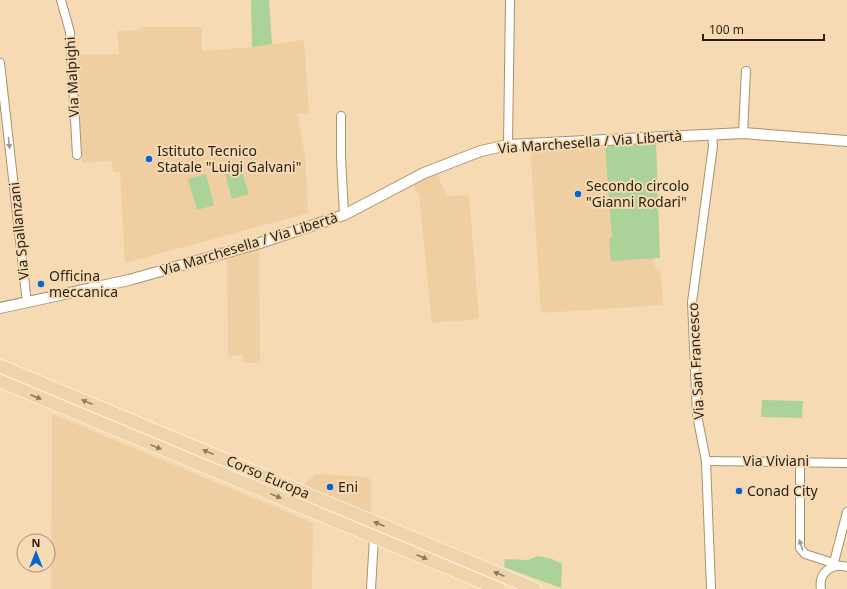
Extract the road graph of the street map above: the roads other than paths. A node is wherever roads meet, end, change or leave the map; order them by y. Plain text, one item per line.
1 (61, 0) edge
2 (510, 0) edge
3 (0, 63) edge
4 (746, 71) dead end
5 (341, 116) dead end
6 (712, 134) junction
7 (743, 134) junction
8 (847, 141) edge
9 (508, 145) junction
10 (77, 155) dead end
11 (344, 215) junction
12 (27, 303) junction
13 (0, 308) edge
14 (0, 366) edge
15 (0, 381) edge
16 (706, 461) junction
17 (800, 461) junction
18 (847, 462) edge
19 (847, 512) edge
20 (374, 537) junction
21 (833, 565) junction
22 (847, 567) edge
23 (371, 589) edge
24 (499, 589) edge
25 (535, 589) edge
26 (710, 589) edge
27 (821, 589) edge

1 - 10 street, Via Malpighi
2 - 9 street
3 -> 12 street, Via Spallanzani
4 - 7 street
5 - 11 street
6 - 7 street, Via Marchesella / Via Libertà
6 - 9 street, Via Marchesella / Via Libertà
6 - 16 street, Via San Francesco
7 - 8 street, Via Marchesella / Via Libertà
9 - 11 street, Via Marchesella / Via Libertà
11 - 12 street, Via Marchesella / Via Libertà
12 - 13 street, Via Marchesella / Via Libertà
25 -> 14 main road, Corso Europa
15 -> 20 main road, Corso Europa
16 - 17 street, Via Viviani
16 - 26 street, Via San Francesco
17 - 18 street, Via Viviani
21 -> 17 street
19 - 21 street
20 - 23 street
20 -> 24 main road, Corso Europa
21 - 22 street
21 - 27 street

